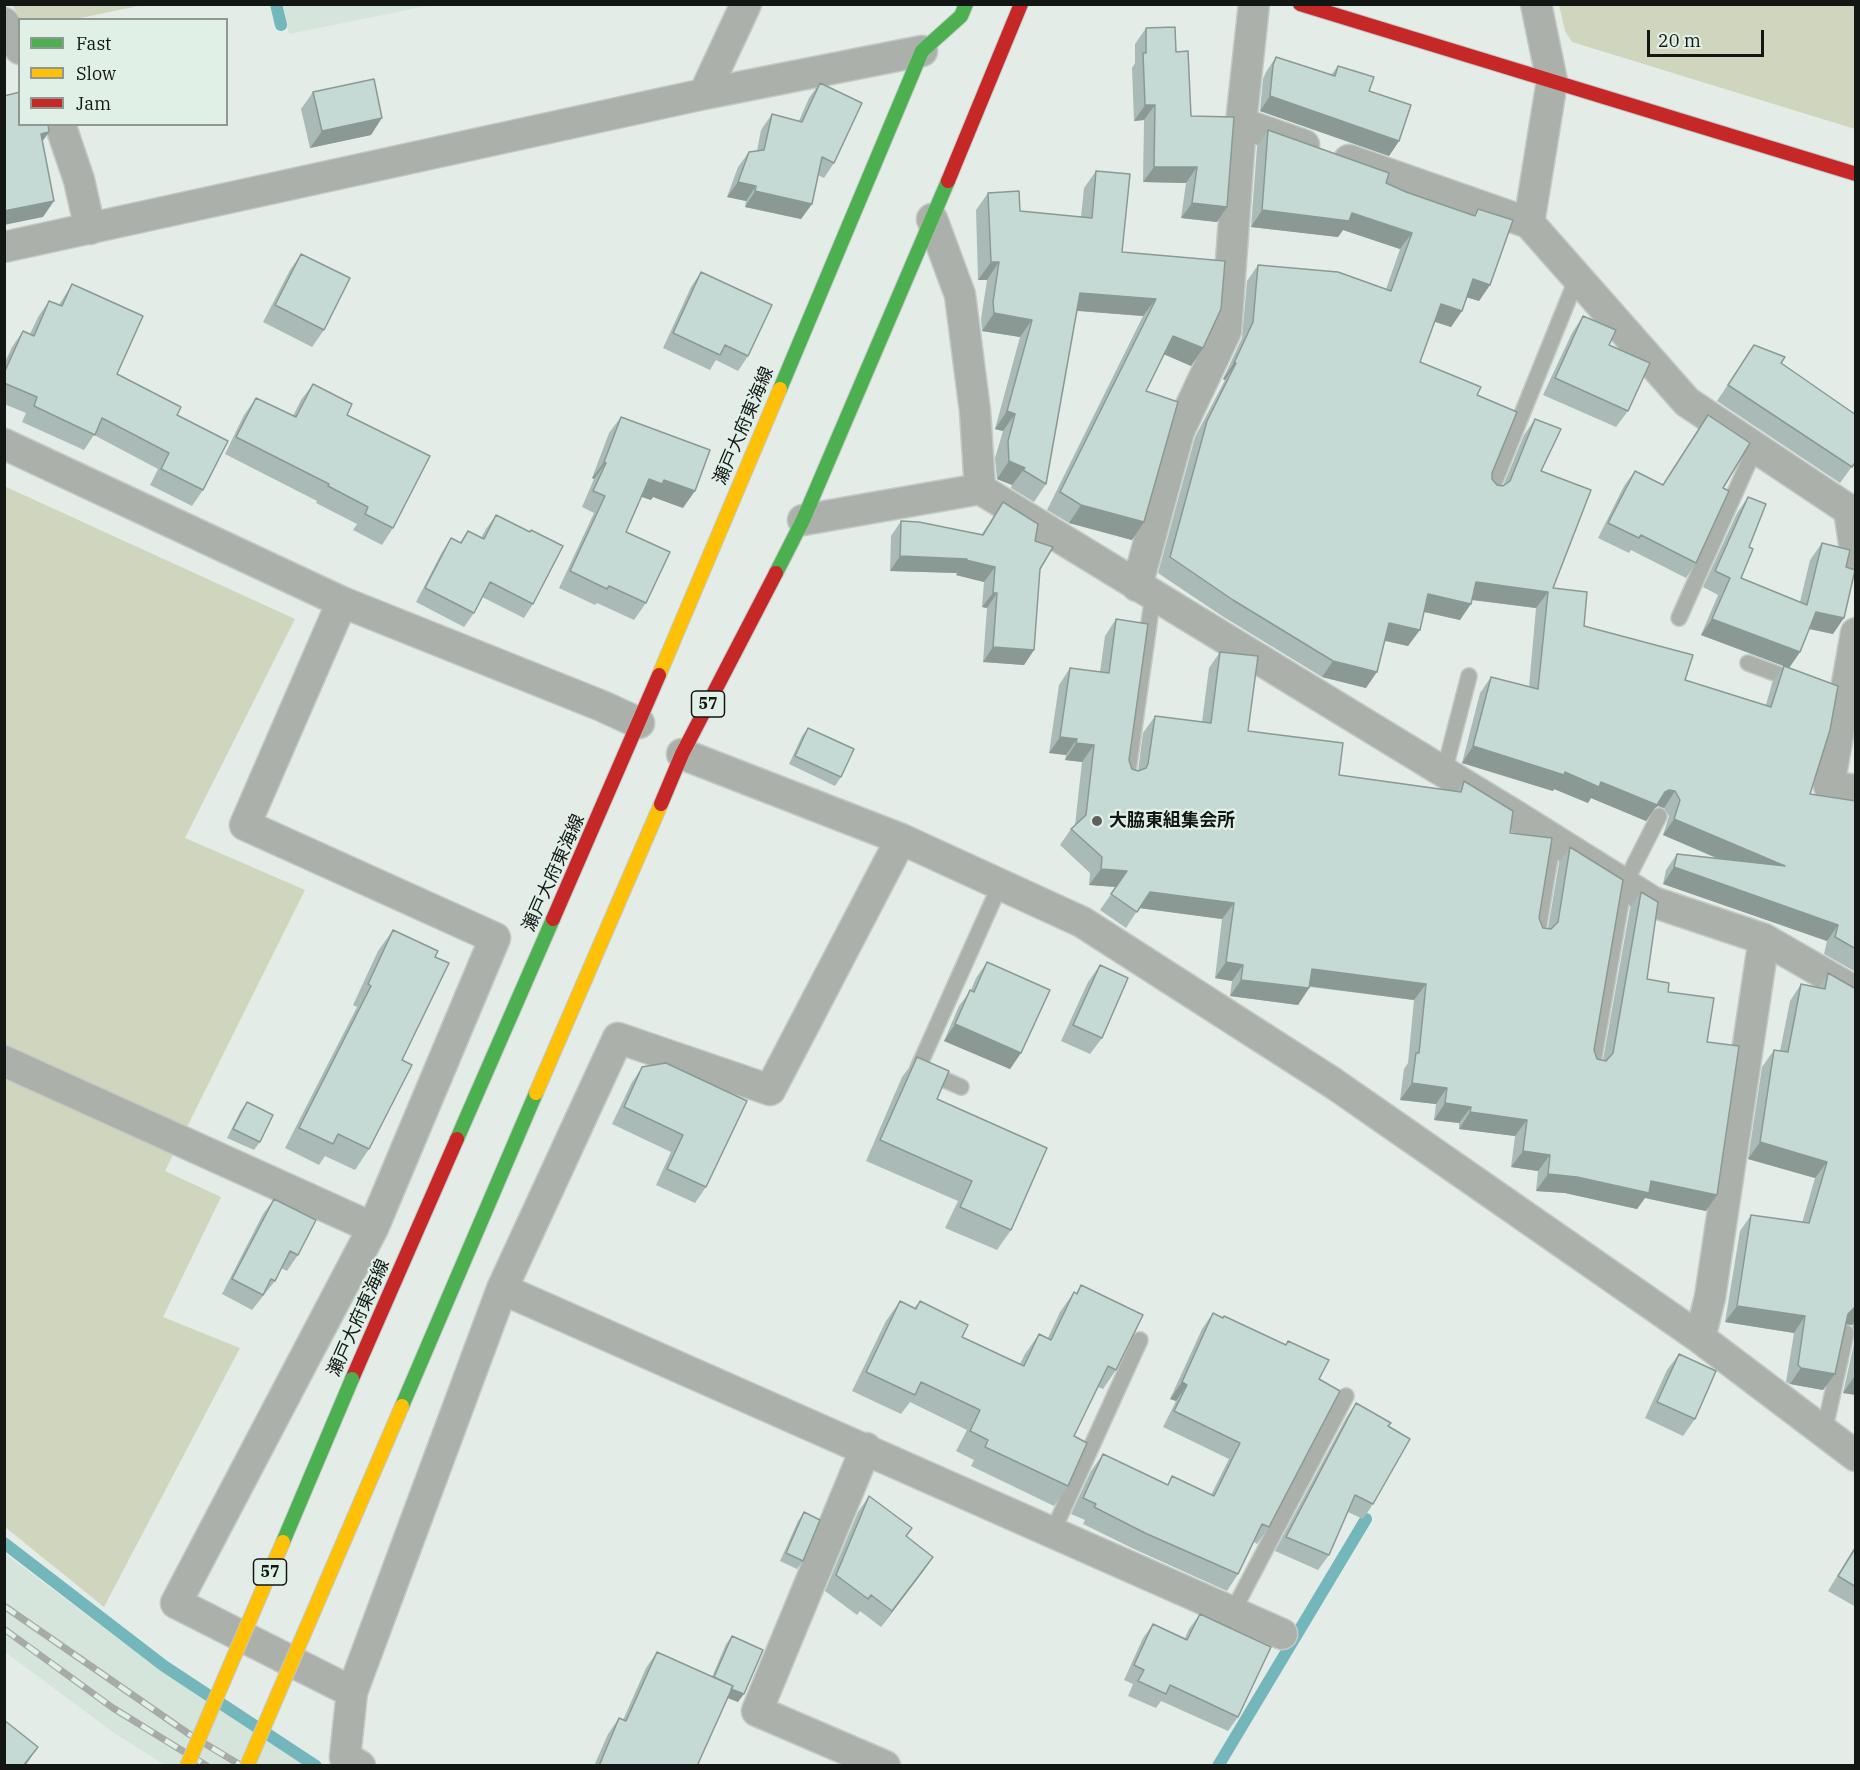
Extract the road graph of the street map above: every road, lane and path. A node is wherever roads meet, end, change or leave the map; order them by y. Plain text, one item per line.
1 (746, 4) edge
2 (966, 4) edge
3 (1021, 4) edge
4 (1254, 4) edge
5 (1300, 4) edge
6 (1536, 4) edge
7 (4, 23) edge
8 (18, 46) edge
9 (922, 51) junction
10 (1552, 81) junction
11 (704, 94) junction
12 (1241, 123) junction
13 (61, 126) edge
14 (1856, 174) edge
15 (932, 219) junction
16 (1529, 223) junction
17 (90, 229) junction
18 (4, 247) edge
19 (1577, 278) junction
20 (4, 444) edge
21 (1755, 448) junction
22 (980, 489) junction
23 (1490, 493) edge
24 (1852, 510) edge
25 (803, 520) junction
26 (1856, 556) edge
27 (1145, 590) junction
28 (342, 602) junction
29 (1679, 618) dead end
30 (1856, 633) edge
31 (1748, 663) dead end
32 (1469, 676) dead end
33 (1812, 687) edge
34 (639, 723) junction
35 (682, 754) junction
36 (1444, 772) junction
37 (1127, 778) edge
38 (1856, 790) edge
39 (1659, 816) edge
40 (901, 839) junction
41 (1554, 840) junction
42 (1000, 885) junction
43 (1624, 885) junction
44 (1537, 936) edge
45 (1764, 939) junction
46 (1856, 992) edge
47 (4, 1061) edge
48 (1592, 1068) edge
49 (961, 1087) dead end
50 (373, 1228) junction
51 (502, 1289) junction
52 (1846, 1333) edge
53 (1700, 1338) junction
54 (1140, 1340) edge
55 (1346, 1395) dead end
56 (1824, 1432) junction
57 (866, 1448) junction
58 (1856, 1456) edge
59 (1053, 1532) junction
60 (1233, 1611) junction
61 (1282, 1634) dead end
62 (352, 1692) junction
63 (187, 1766) edge
64 (247, 1766) edge
65 (360, 1766) edge
66 (885, 1766) edge

1 - 11 street
2 - 9 main road, 瀬戸大府東海線 / 57
3 - 15 main road, 57
4 - 12 street
5 - 10 main road
6 - 10 street
7 - 8 street
9 - 11 street
9 - 34 main road, 瀬戸大府東海線 / 57
10 - 14 main road
10 - 16 street
11 - 17 street
12 - 16 street
12 - 27 street
13 - 17 street
15 - 22 street
15 - 25 main road, 57
16 - 19 street
17 - 18 street
19 - 21 street
19 - 23 lane
20 - 28 street
21 - 24 street
21 - 29 lane
22 - 25 street
22 - 27 street
24 - 26 street
25 - 35 main road, 57
27 - 36 street
27 - 37 lane
28 - 34 street
28 - 50 street
30 - 38 street
31 - 33 lane
32 - 36 lane
34 - 63 main road, 瀬戸大府東海線 / 57, bridge
35 - 40 street
35 - 64 main road, 57, bridge
36 - 41 street
39 - 43 lane
40 - 42 street
40 - 51 street
41 - 43 street
41 - 44 lane
42 - 49 lane
42 - 53 street
43 - 45 street
43 - 48 lane
45 - 46 street
45 - 53 street
47 - 50 street
50 - 62 street
51 - 57 street
51 - 62 street
52 - 56 lane
53 - 56 street
54 - 59 lane
55 - 60 lane
56 - 58 street
57 - 59 street
57 - 66 street
59 - 60 street
60 - 61 street
62 - 65 street

